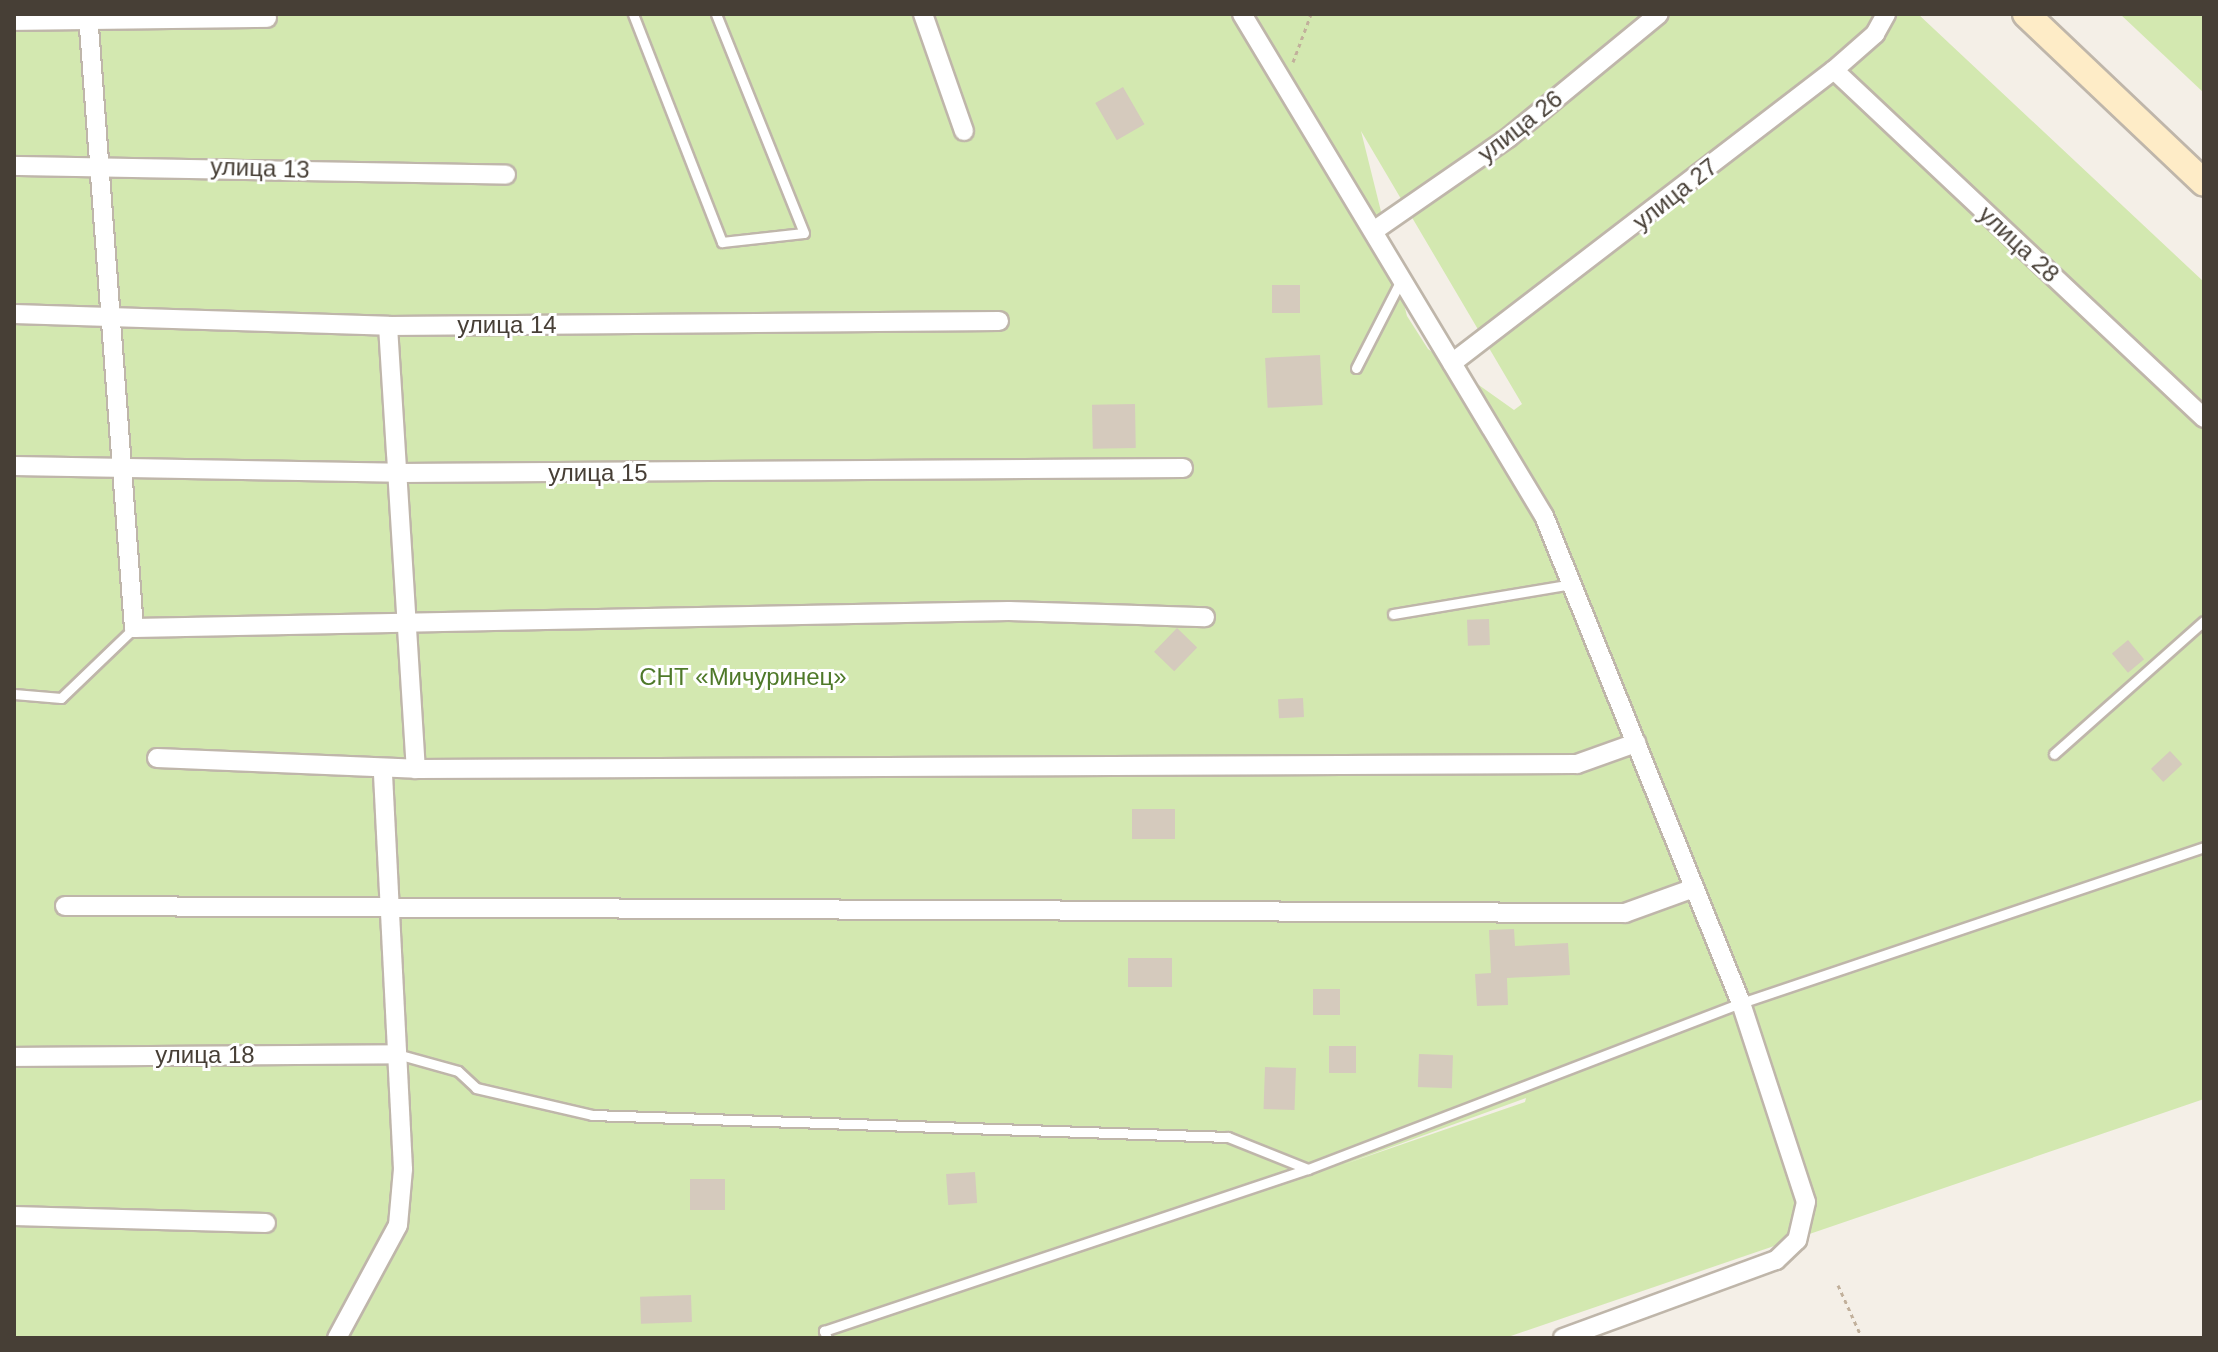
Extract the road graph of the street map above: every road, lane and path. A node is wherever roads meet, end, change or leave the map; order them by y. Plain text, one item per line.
1 (633, 14) edge
2 (716, 14) edge
3 (923, 14) edge
4 (1242, 14) edge
5 (1311, 14) edge
6 (1659, 14) edge
7 (1886, 14) edge
8 (2026, 14) edge
9 (88, 17) edge
10 (267, 18) dead end
11 (14, 21) edge
12 (1834, 70) junction
13 (1287, 87) junction
14 (964, 131) dead end
15 (99, 164) junction
16 (14, 166) edge
17 (506, 175) dead end
18 (2204, 183) edge
19 (1375, 230) junction
20 (1402, 277) junction
21 (14, 314) edge
22 (111, 315) junction
23 (999, 321) dead end
24 (388, 326) junction
25 (1452, 363) junction
26 (1356, 368) dead end
27 (2204, 418) edge
28 (14, 466) edge
29 (122, 468) junction
30 (1183, 468) dead end
31 (399, 473) junction
32 (1572, 584) junction
33 (1393, 614) dead end
34 (1205, 617) dead end
35 (2204, 621) edge
36 (410, 622) junction
37 (134, 628) junction
38 (14, 694) edge
39 (1636, 743) junction
40 (2054, 754) dead end
41 (157, 758) dead end
42 (383, 768) junction
43 (416, 769) junction
44 (2204, 847) edge
45 (1694, 888) junction
46 (386, 904) junction
47 (65, 906) dead end
48 (1741, 1003) junction
49 (396, 1054) junction
50 (14, 1057) edge
51 (1308, 1169) junction
52 (14, 1216) edge
53 (266, 1223) dead end
54 (1838, 1285) dead end
55 (337, 1338) edge
56 (827, 1338) edge
57 (1563, 1338) edge
58 (1862, 1338) edge

1 - 2 lane
3 - 14 street
4 - 13 street
5 - 13 path
6 - 19 street, улица 26
7 - 12 street, улица 27
8 - 18 main road
9 - 10 street
9 - 11 street
9 - 15 street
12 - 25 street, улица 27
12 - 27 street, улица 28
13 - 19 street
15 - 16 street, улица 13
15 - 17 street, улица 13
15 - 22 street
19 - 20 street
20 - 25 street
20 - 26 lane
21 - 22 street, улица 14
22 - 24 street, улица 14
22 - 29 street
23 - 24 street, улица 14
24 - 31 street
25 - 32 street
28 - 29 street, улица 15
29 - 31 street, улица 15
29 - 37 street
30 - 31 street, улица 15
31 - 36 street
32 - 33 lane
32 - 39 street
34 - 36 street
35 - 40 lane
36 - 37 street
36 - 43 street
37 - 38 lane
39 - 43 street
39 - 45 street
41 - 42 street
42 - 43 street
42 - 46 street
44 - 48 lane
45 - 46 street
45 - 48 street
46 - 47 street
46 - 49 street
48 - 51 lane
48 - 57 street
49 - 50 street, улица 18
49 - 51 lane
49 - 55 street
51 - 56 lane
52 - 53 street
54 - 58 path

